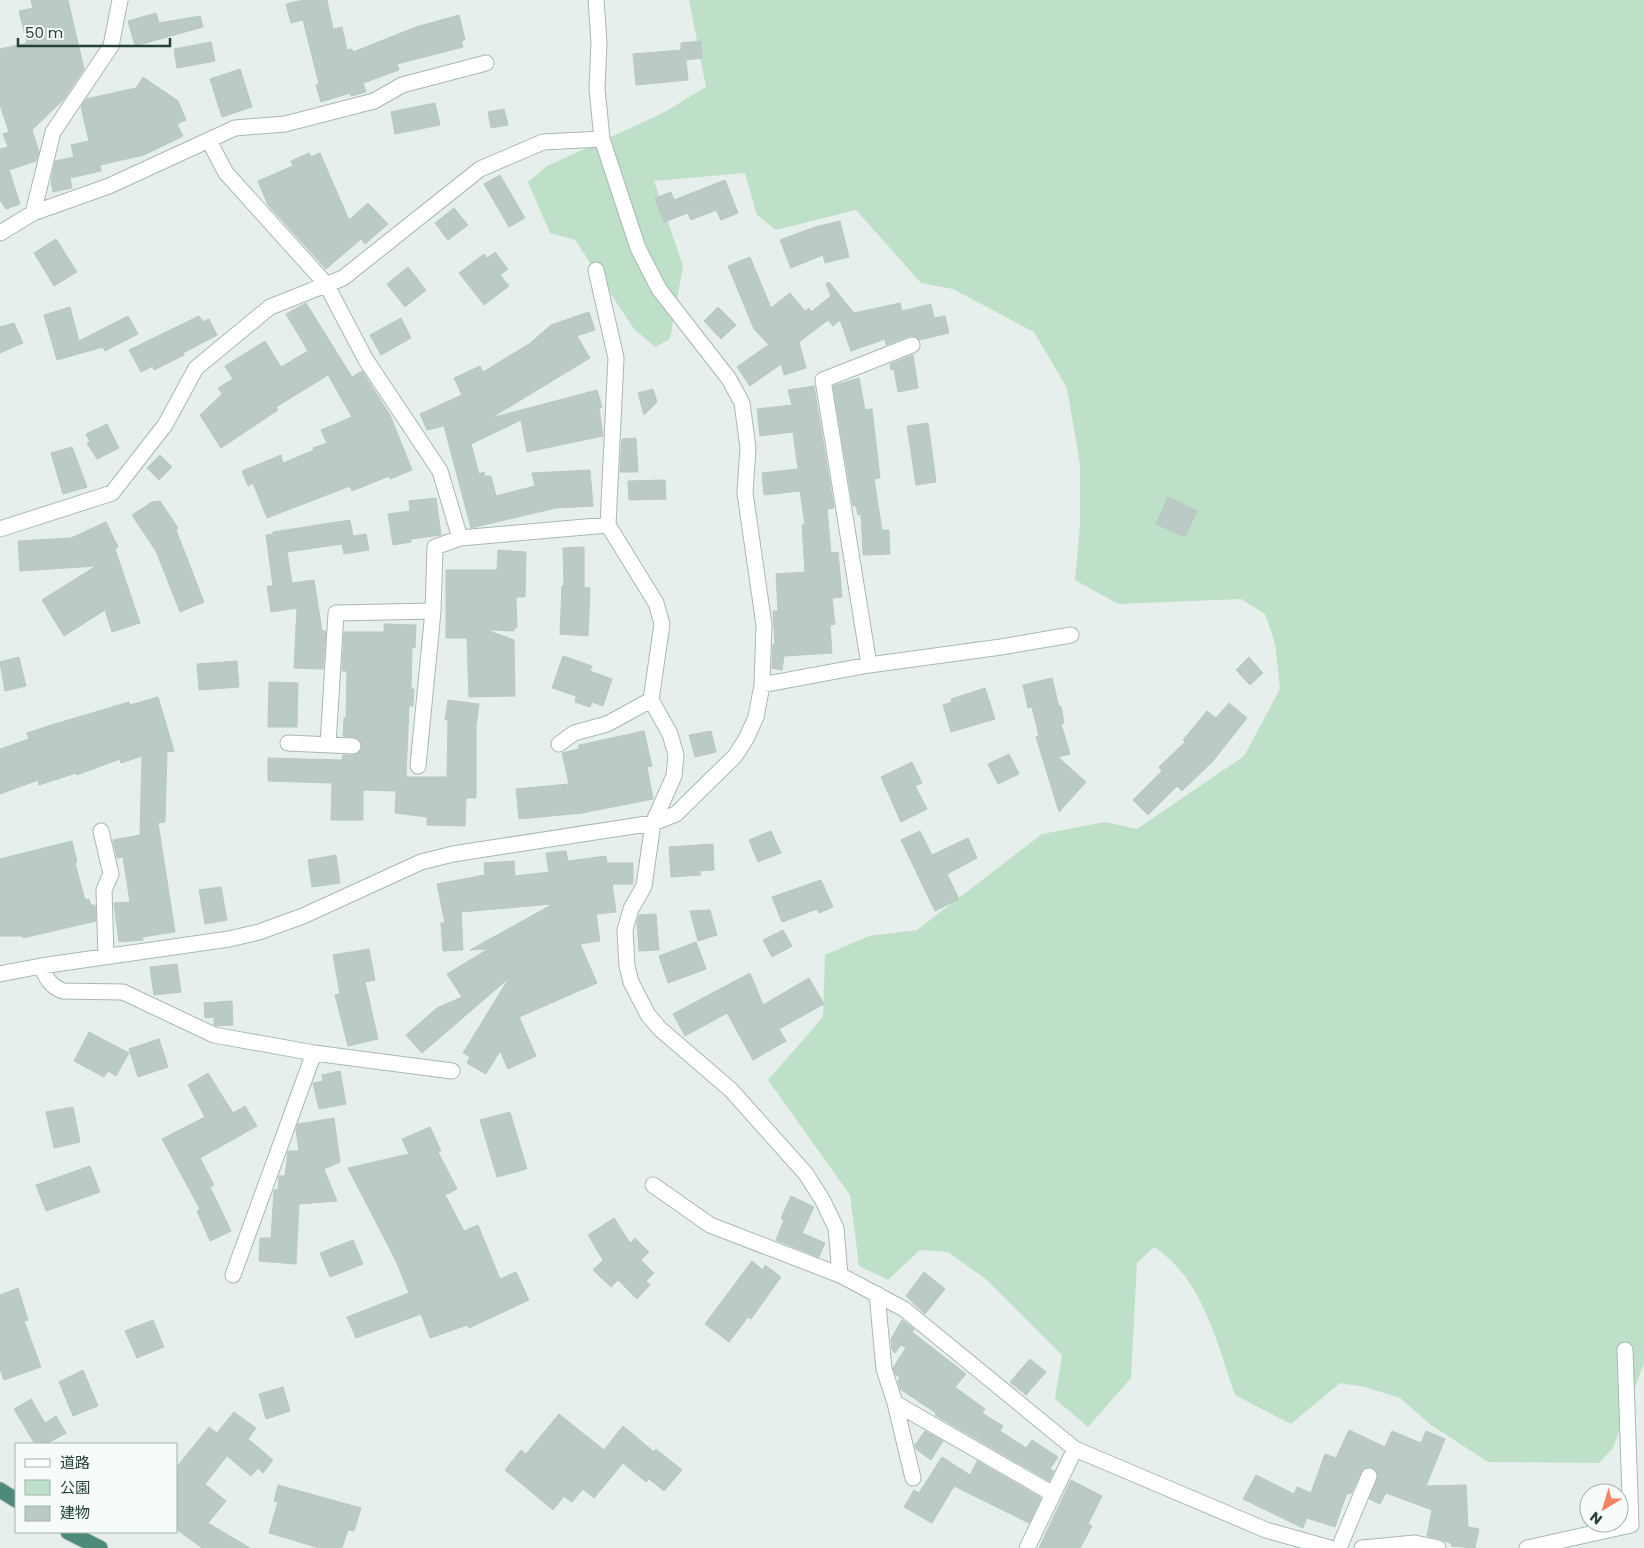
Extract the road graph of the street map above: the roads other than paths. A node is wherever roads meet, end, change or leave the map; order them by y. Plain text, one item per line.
1 (120, 0) edge
2 (596, 0) edge
3 (486, 63) dead end
4 (602, 139) junction
5 (209, 141) junction
6 (33, 213) junction
7 (0, 233) edge
8 (596, 270) dead end
9 (326, 284) junction
10 (912, 345) dead end
11 (608, 524) junction
12 (0, 529) edge
13 (460, 538) junction
14 (433, 610) junction
15 (1071, 635) dead end
16 (869, 665) junction
17 (762, 686) junction
18 (651, 700) junction
19 (288, 742) dead end
20 (559, 744) dead end
21 (328, 745) junction
22 (353, 746) dead end
23 (418, 766) dead end
24 (653, 823) junction
25 (101, 831) dead end
26 (106, 957) junction
27 (41, 966) junction
28 (0, 974) edge
29 (314, 1053) junction
30 (452, 1071) dead end
31 (654, 1186) dead end
32 (233, 1275) dead end
33 (840, 1275) junction
34 (876, 1294) junction
35 (1624, 1350) dead end
36 (894, 1403) junction
37 (1075, 1449) junction
38 (1369, 1476) dead end
39 (913, 1478) dead end
40 (0, 1490) edge
41 (1053, 1494) junction
42 (15, 1499) edge
43 (70, 1533) edge
44 (100, 1548) edge
45 (1027, 1548) edge
46 (1330, 1548) edge
47 (1339, 1548) edge
48 (1362, 1548) edge
49 (1438, 1548) edge
50 (1527, 1548) edge

1 - 6 street
2 - 4 street
3 - 5 street
4 - 9 street
4 - 17 street
5 - 6 street
5 - 9 street
6 - 7 street
8 - 11 street
9 - 12 street
9 - 13 street
10 - 16 street
11 - 13 street
11 - 18 street
13 - 14 street
14 - 21 street
14 - 23 street
15 - 16 street
16 - 17 street
17 - 24 street
18 - 20 street
18 - 24 street
19 - 21 street
21 - 22 street
24 - 26 street
24 - 33 street
25 - 26 street
26 - 27 street
27 - 28 street
27 - 29 street
29 - 30 street
29 - 32 street
31 - 33 street
33 - 34 street
34 - 36 street
34 - 37 street
35 - 50 street
36 - 39 street
36 - 41 street
37 - 41 street
37 - 46 street
38 - 47 street
40 - 42 highway
41 - 45 street
43 - 44 highway
48 - 49 street

